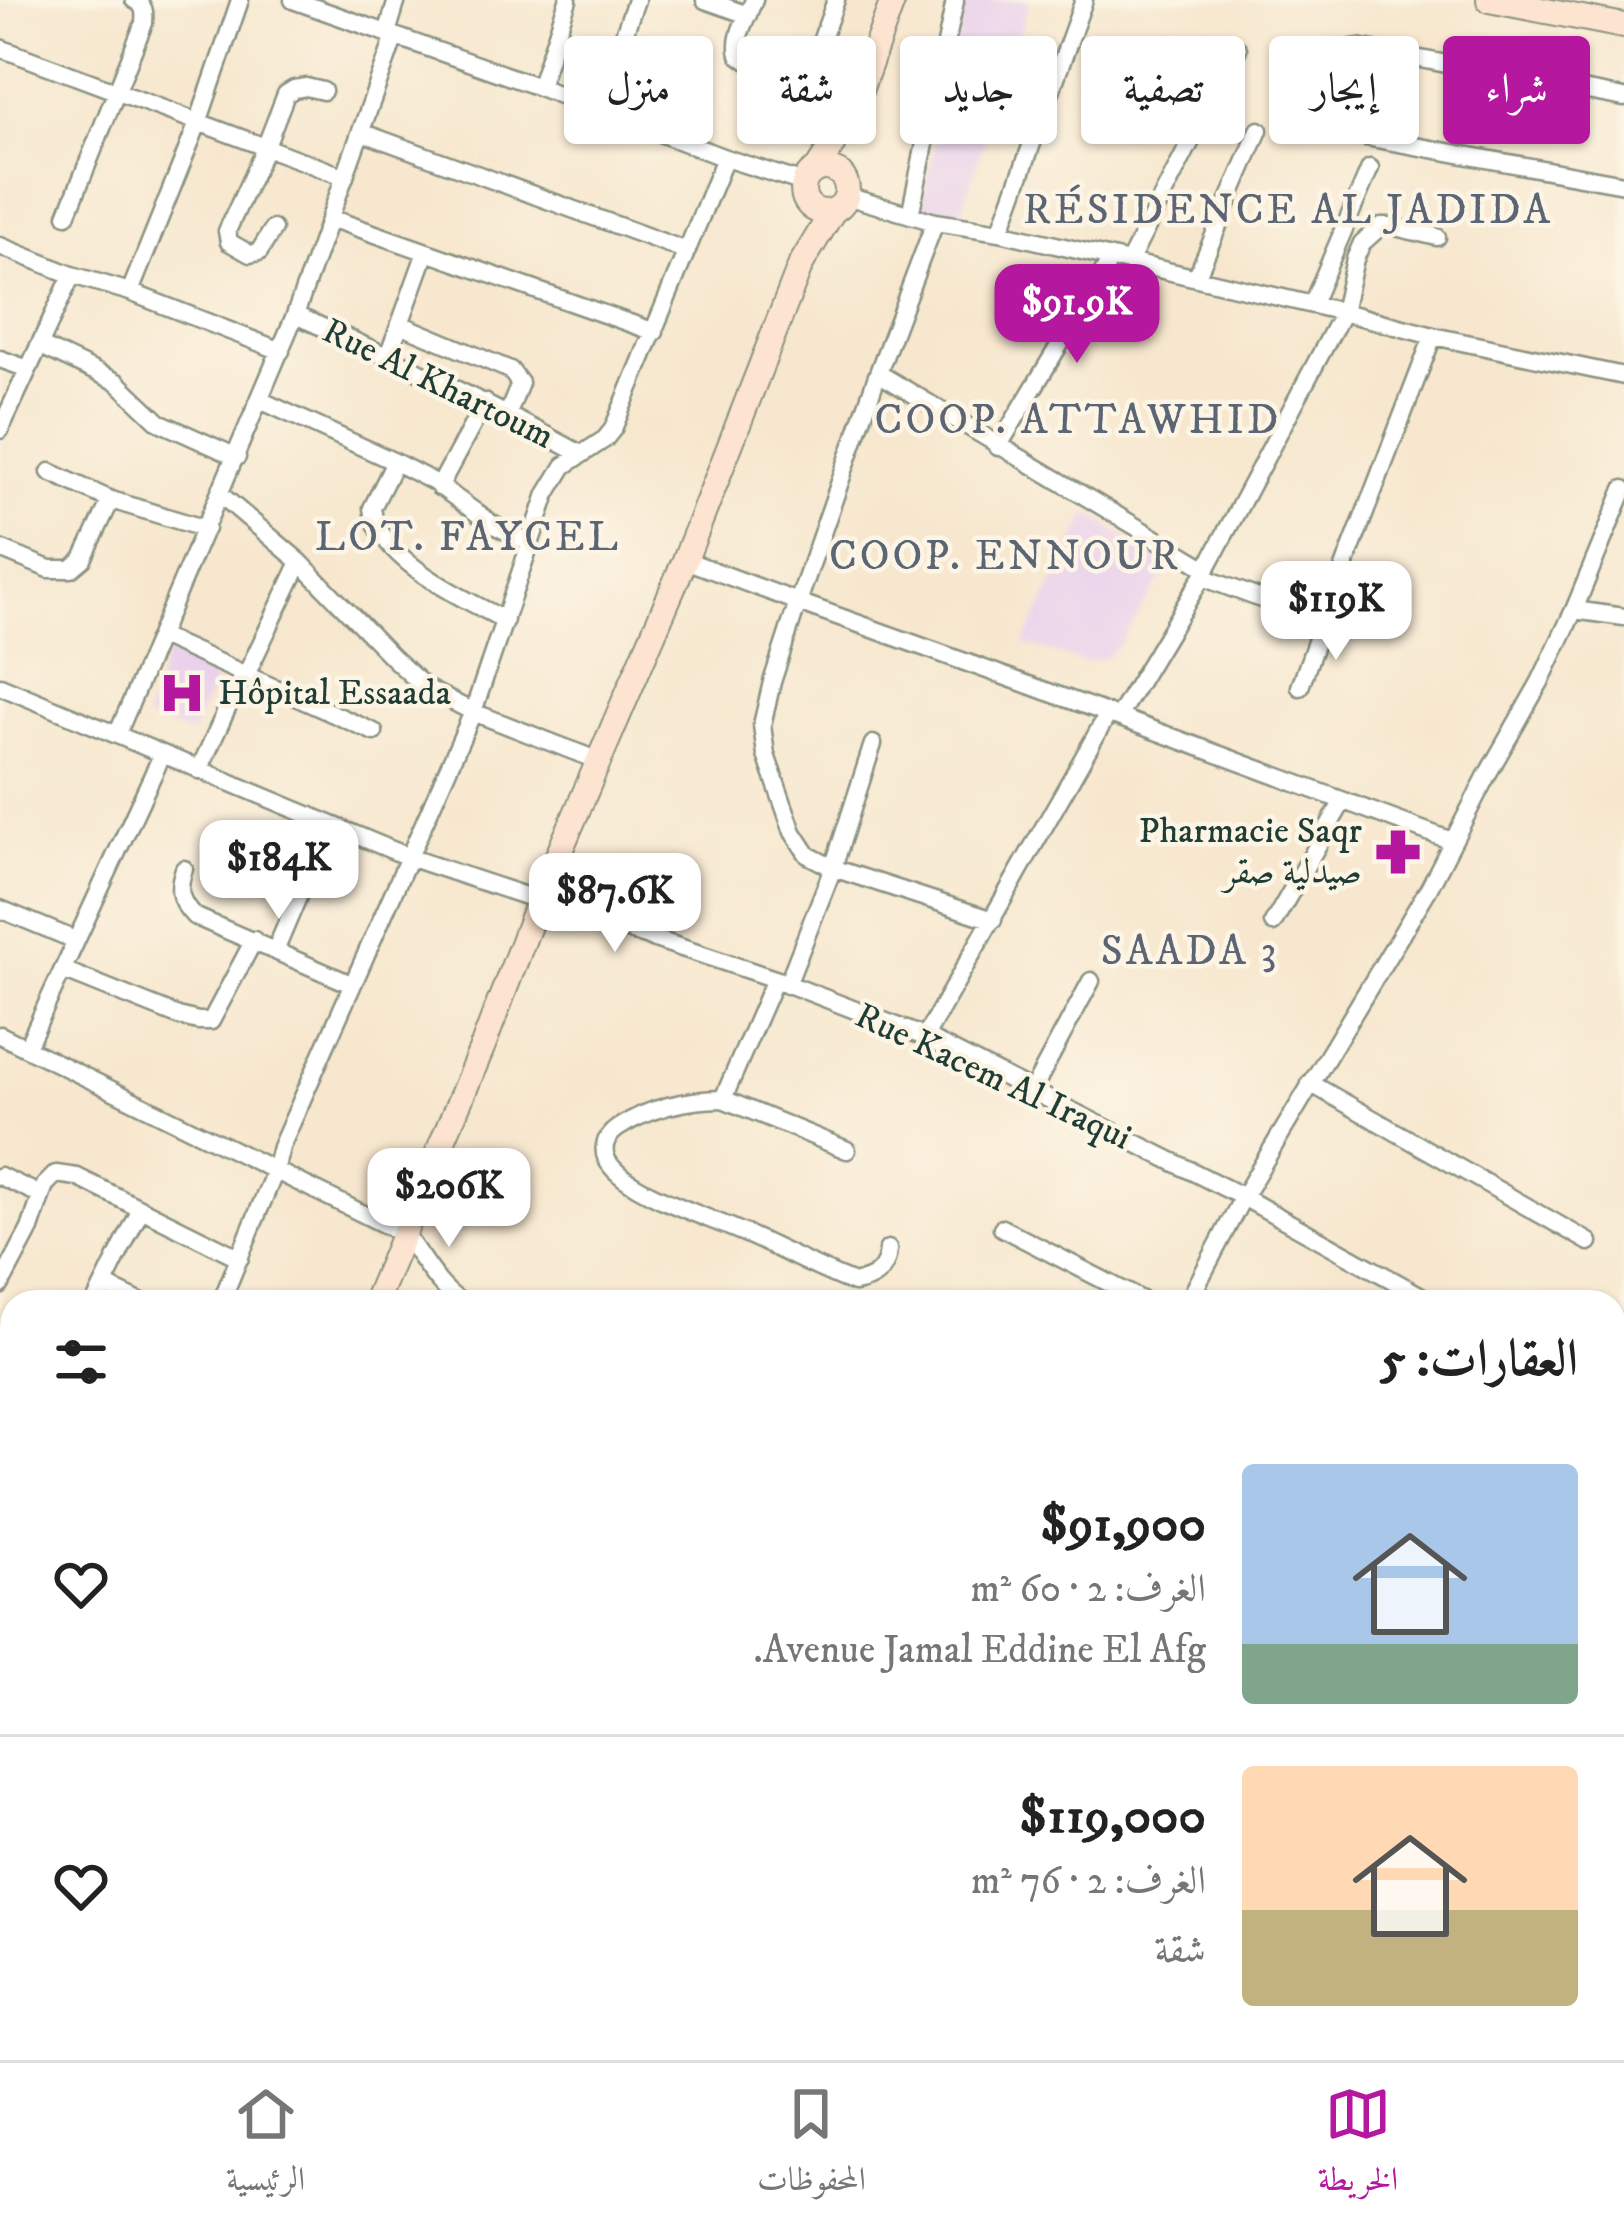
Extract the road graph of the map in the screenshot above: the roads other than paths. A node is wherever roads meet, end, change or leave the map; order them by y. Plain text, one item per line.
1 (134, 0) edge
2 (240, 0) edge
3 (293, 0) edge
4 (397, 0) edge
5 (568, 0) edge
6 (636, 0) edge
7 (705, 0) edge
8 (836, 0) edge
9 (893, 0) edge
10 (1084, 0) edge
11 (1489, 0) edge
12 (955, 1) edge
13 (751, 8) edge
14 (1624, 26) edge
15 (391, 35) junction
16 (624, 36) edge
17 (739, 36) edge
18 (823, 36) edge
19 (876, 46) edge
20 (0, 48) edge
21 (539, 88) junction
22 (323, 91) dead end
23 (116, 92) junction
24 (1624, 98) edge
25 (197, 123) junction
26 (1259, 130) dead end
27 (361, 132) junction
28 (832, 144) edge
29 (848, 144) edge
30 (1185, 144) edge
31 (266, 148) junction
32 (725, 158) junction
33 (1370, 167) dead end
34 (345, 177) junction
35 (809, 184) junction
36 (1624, 184) edge
37 (841, 195) junction
38 (67, 214) dead end
39 (910, 215) junction
40 (330, 218) junction
41 (935, 222) junction
42 (273, 229) dead end
43 (1000, 232) junction
44 (1437, 237) dead end
45 (0, 246) edge
46 (687, 251) junction
47 (426, 252) junction
48 (1120, 260) junction
49 (801, 264) junction
50 (71, 275) junction
51 (1196, 278) junction
52 (130, 292) junction
53 (1312, 304) junction
54 (1343, 312) junction
55 (296, 315) junction
56 (400, 324) junction
57 (655, 332) junction
58 (1433, 335) junction
59 (39, 345) junction
60 (280, 351) junction
61 (388, 355) junction
62 (0, 359) edge
63 (28, 369) junction
64 (878, 373) junction
65 (1624, 376) edge
66 (260, 400) junction
67 (485, 402) junction
68 (508, 414) junction
69 (0, 430) edge
70 (998, 447) junction
71 (581, 454) junction
72 (237, 457) junction
73 (395, 462) junction
74 (50, 472) dead end
75 (440, 487) junction
76 (1624, 489) edge
77 (221, 495) junction
78 (111, 500) junction
79 (206, 529) junction
80 (530, 543) junction
81 (0, 549) edge
82 (685, 560) junction
83 (300, 562) junction
84 (1205, 573) junction
85 (798, 602) junction
86 (1574, 610) junction
87 (1624, 617) edge
88 (505, 620) junction
89 (1323, 622) junction
90 (160, 636) junction
91 (245, 674) junction
92 (0, 686) edge
93 (1300, 687) dead end
94 (473, 712) junction
95 (1113, 715) junction
96 (374, 732) dead end
97 (117, 735) junction
98 (873, 744) dead end
99 (162, 755) junction
100 (599, 761) junction
101 (199, 770) junction
102 (1343, 801) junction
103 (328, 826) junction
104 (1452, 842) junction
105 (411, 858) junction
106 (833, 868) junction
107 (184, 869) dead end
108 (538, 902) junction
109 (0, 909) edge
110 (994, 920) junction
111 (1273, 923) dead end
112 (76, 940) junction
113 (254, 940) junction
114 (277, 949) junction
115 (63, 970) junction
116 (1091, 981) dead end
117 (781, 982) junction
118 (351, 984) junction
119 (0, 1035) edge
120 (925, 1037) junction
121 (27, 1048) junction
122 (1310, 1083) junction
123 (1031, 1091) junction
124 (723, 1099) junction
125 (847, 1150) dead end
126 (275, 1171) junction
127 (0, 1176) edge
128 (41, 1195) junction
129 (1243, 1197) junction
130 (141, 1209) junction
131 (1002, 1228) dead end
132 (404, 1234) junction
133 (1589, 1242) dead end
134 (888, 1249) dead end
135 (240, 1258) junction
136 (0, 1286) edge
137 (101, 1290) edge
138 (225, 1290) edge
139 (380, 1290) edge
140 (446, 1290) edge
141 (1123, 1290) edge
142 (1194, 1290) edge
143 (1410, 1290) edge

1 - 23 street
2 - 25 street
3 - 15 street
4 - 15 street
5 - 21 street
6 - 16 street
7 - 13 street
8 - 18 street
9 - 19 street
10 - 43 street
11 - 14 street
12 - 39 street
13 - 17 street
15 - 21 street
15 - 27 street
20 - 23 street
21 - 32 street
22 - 31 street
23 - 25 street
23 - 38 street
24 - 36 street
25 - 31 street
25 - 52 street
26 - 51 street
27 - 34 street
27 - 46 street
28 - 35 street
29 - 37 street
30 - 48 street
31 - 34 street
31 - 42 street
32 - 35 street
32 - 46 street
33 - 53 street
34 - 40 street
35 - 37 street
35 - 37 street
35 - 49 street
37 - 39 street
37 - 49 street
39 - 41 street
40 - 47 street
40 - 55 street
41 - 43 street
41 - 64 street
43 - 48 street
44 - 54 street
45 - 50 street
46 - 57 street
47 - 56 street
47 - 57 street
48 - 51 street
48 - 70 street
49 - 82 street
50 - 52 street
50 - 59 street
51 - 53 street
52 - 60 street
53 - 54 street
54 - 58 street
54 - 84 street
55 - 60 street
55 - 61 street, Rue Al Khartoum
56 - 61 street
56 - 68 street
57 - 71 street
58 - 65 street
58 - 89 street
59 - 63 street
59 - 72 street
60 - 66 street
61 - 67 street, Rue Al Khartoum
62 - 63 street
63 - 69 street
64 - 70 street
64 - 85 street
66 - 72 street
66 - 73 street
67 - 68 street, Rue Al Khartoum
67 - 75 street
68 - 71 street, Rue Al Khartoum
70 - 84 street
71 - 80 street
72 - 77 street
73 - 75 street
73 - 88 street
74 - 78 street
75 - 80 street
76 - 86 street
77 - 79 street
77 - 83 street
78 - 79 street
78 - 81 street
79 - 90 street
80 - 88 street
82 - 85 street
82 - 100 street
83 - 91 street
83 - 94 street
84 - 89 street
84 - 95 street
85 - 95 street
85 - 106 street
86 - 87 street
86 - 104 street
88 - 94 street
89 - 93 street
90 - 91 street
90 - 97 street
91 - 96 street
91 - 101 street
92 - 97 street, Rue Kacem Al Iraqui
94 - 100 street
94 - 105 street
95 - 102 street
95 - 110 street
97 - 99 street, Rue Kacem Al Iraqui
98 - 106 street
99 - 101 street, Rue Kacem Al Iraqui
99 - 112 street
100 - 108 street
101 - 103 street, Rue Kacem Al Iraqui
102 - 104 street
102 - 111 street
103 - 105 street, Rue Kacem Al Iraqui
103 - 114 street
104 - 122 street
105 - 108 street, Rue Kacem Al Iraqui
105 - 118 street
106 - 110 street
106 - 117 street
107 - 113 street
108 - 117 street, Rue Kacem Al Iraqui
108 - 132 street
109 - 112 street
110 - 120 street
112 - 115 street
113 - 114 street
113 - 115 street
114 - 118 street
115 - 121 street
116 - 123 street
117 - 120 street, Rue Kacem Al Iraqui
117 - 124 street
118 - 126 street
119 - 121 street
120 - 123 street, Rue Kacem Al Iraqui
121 - 126 street
122 - 129 street
122 - 133 street
123 - 129 street, Rue Kacem Al Iraqui
124 - 125 street
124 - 134 street
126 - 132 street
126 - 135 street
127 - 128 street
128 - 130 street
128 - 136 street
129 - 142 street
129 - 143 street, Rue Kacem Al Iraqui
130 - 135 street
130 - 137 street
131 - 141 street
132 - 139 street
132 - 140 street
135 - 138 street

